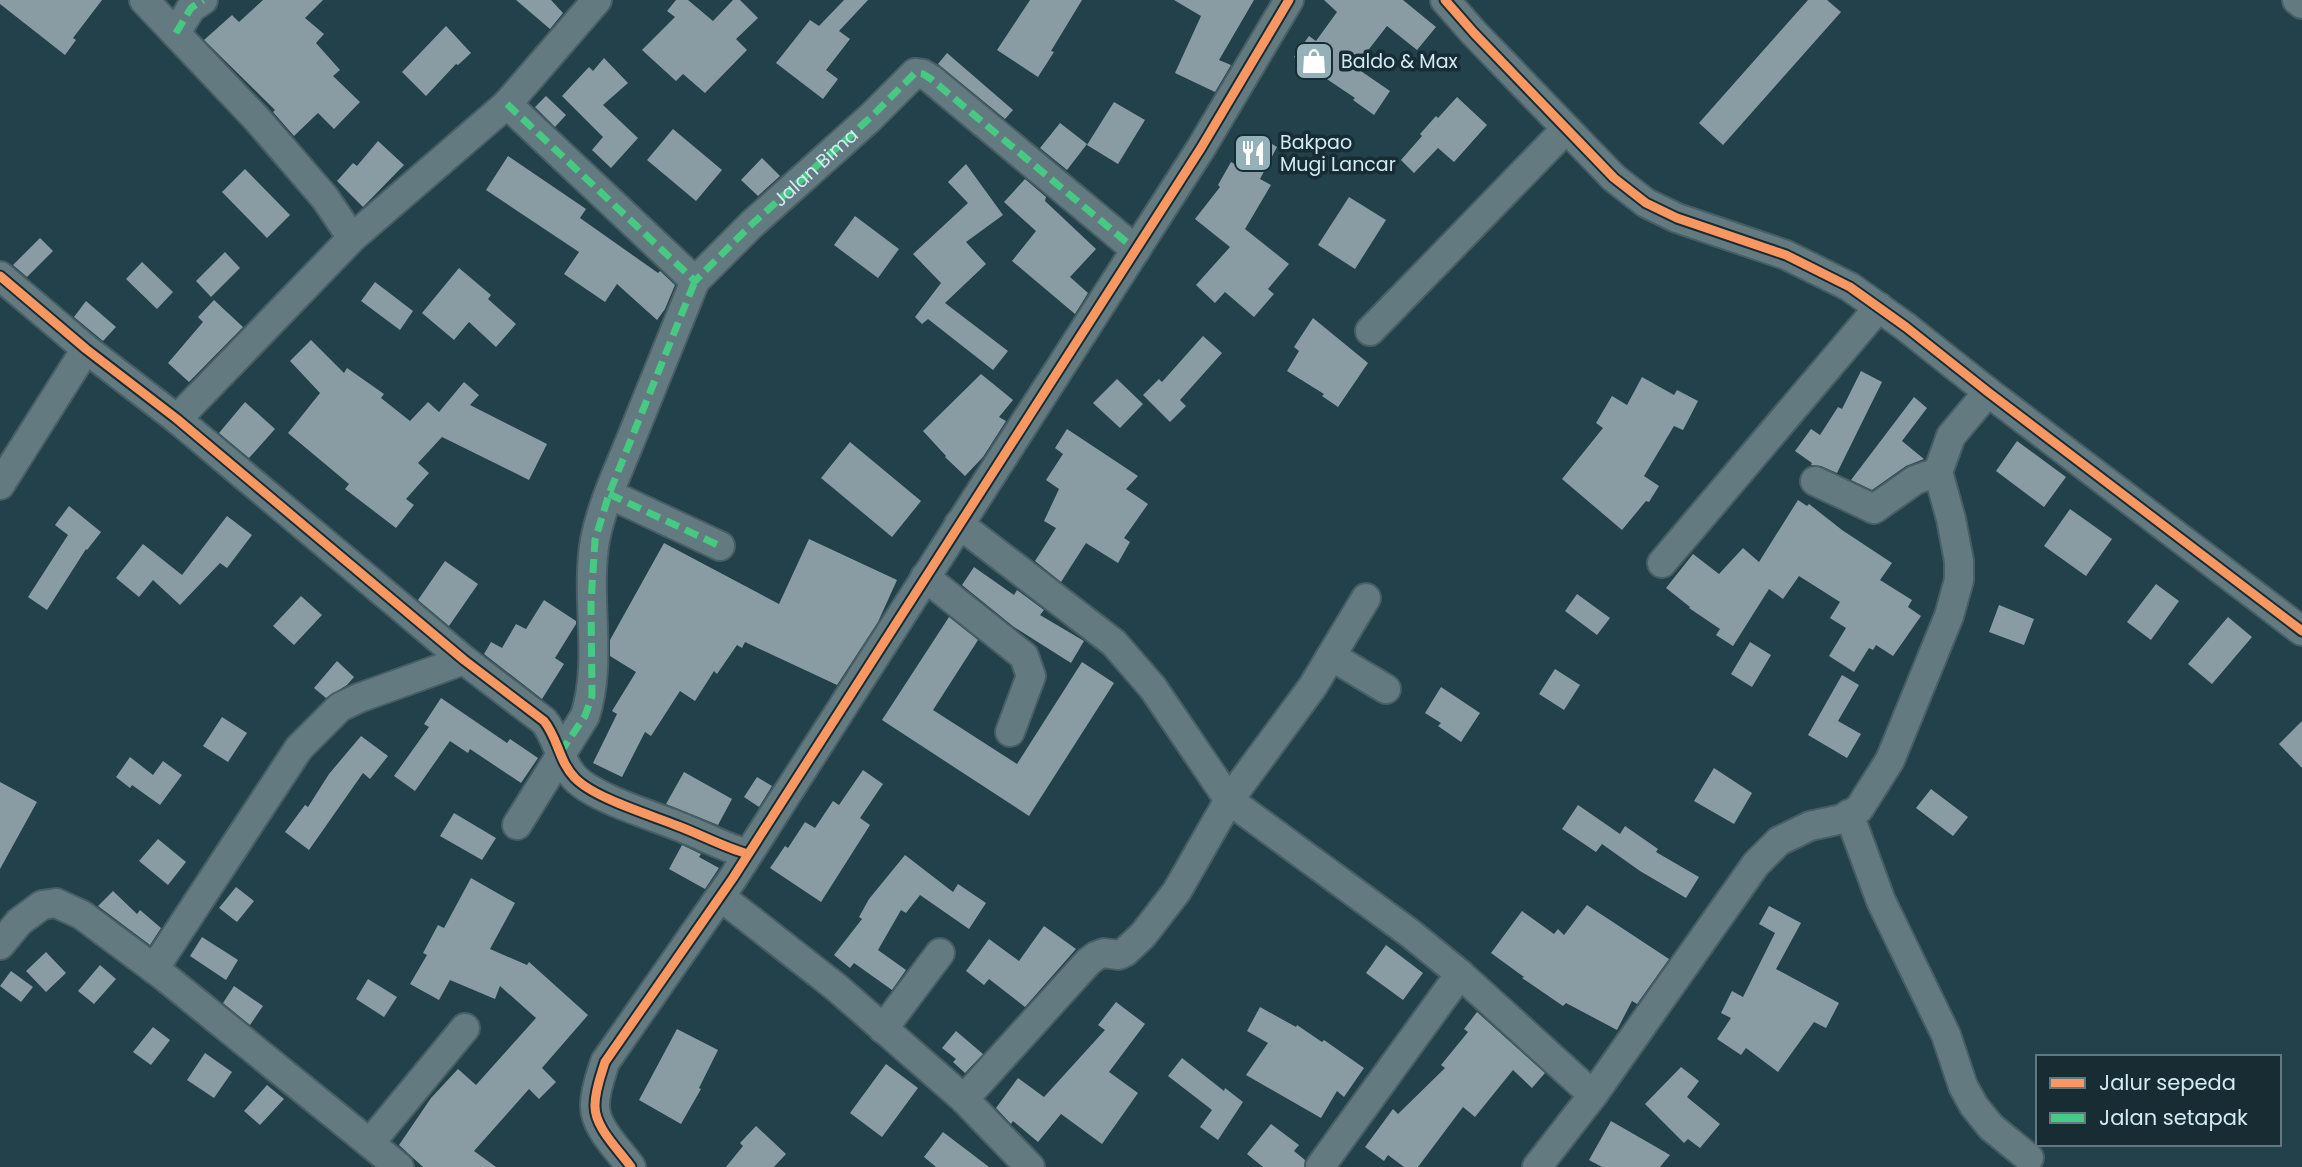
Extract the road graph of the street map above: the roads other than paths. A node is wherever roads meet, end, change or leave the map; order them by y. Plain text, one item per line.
1 (144, 0) edge
2 (203, 0) edge
3 (597, 0) edge
4 (1289, 0) edge
5 (1445, 0) edge
6 (2297, 0) edge
7 (2302, 4) edge
8 (176, 33) junction
9 (507, 104) junction
10 (1566, 129) junction
11 (352, 238) junction
12 (1136, 250) junction
13 (0, 276) edge
14 (695, 281) junction
15 (1879, 307) junction
16 (1370, 331) dead end
17 (86, 349) junction
18 (1987, 392) junction
19 (177, 419) junction
20 (1938, 472) junction
21 (1815, 481) dead end
22 (0, 485) edge
23 (609, 494) junction
24 (959, 524) junction
25 (720, 546) dead end
26 (1662, 563) dead end
27 (925, 577) junction
28 (1366, 598) dead end
29 (2302, 631) edge
30 (1331, 656) junction
31 (464, 660) junction
32 (1386, 689) dead end
33 (1010, 732) dead end
34 (560, 753) junction
35 (1229, 800) junction
36 (1849, 814) junction
37 (517, 825) dead end
38 (748, 854) junction
39 (721, 897) junction
40 (10, 917) edge
41 (0, 945) edge
42 (940, 953) dead end
43 (154, 969) junction
44 (1460, 974) junction
45 (465, 1028) dead end
46 (883, 1029) junction
47 (1593, 1095) junction
48 (964, 1099) junction
49 (370, 1143) junction
50 (2029, 1158) dead end
51 (399, 1167) edge
52 (631, 1167) edge
53 (1030, 1167) edge
54 (1320, 1167) edge
55 (1537, 1167) edge

1 - 8 street
2 - 8 street
3 - 9 street
4 - 12 street
5 - 10 street
6 - 7 street
8 - 11 street
9 - 11 street
9 - 14 street
10 - 15 street
10 - 16 street
11 - 19 street
12 - 14 street, Jalan Bima
12 - 24 street
13 - 17 street
14 - 23 street
15 - 18 street
15 - 26 street
17 - 19 street
17 - 22 street
18 - 20 street
18 - 29 street
19 - 31 street
20 - 21 street
20 - 36 street
23 - 25 street
23 - 34 street
24 - 27 street
24 - 35 street
27 - 33 street
27 - 38 street
28 - 30 street
30 - 32 street
30 - 35 street
31 - 34 street
31 - 43 street
34 - 37 street
34 - 38 street
35 - 44 street
35 - 48 street
36 - 47 street
36 - 50 street
38 - 39 street
39 - 46 street
39 - 52 street
40 - 41 street
40 - 43 street
42 - 46 street
43 - 49 street
44 - 47 street
44 - 54 street
45 - 49 street
46 - 48 street
47 - 55 street
48 - 53 street
49 - 51 street

